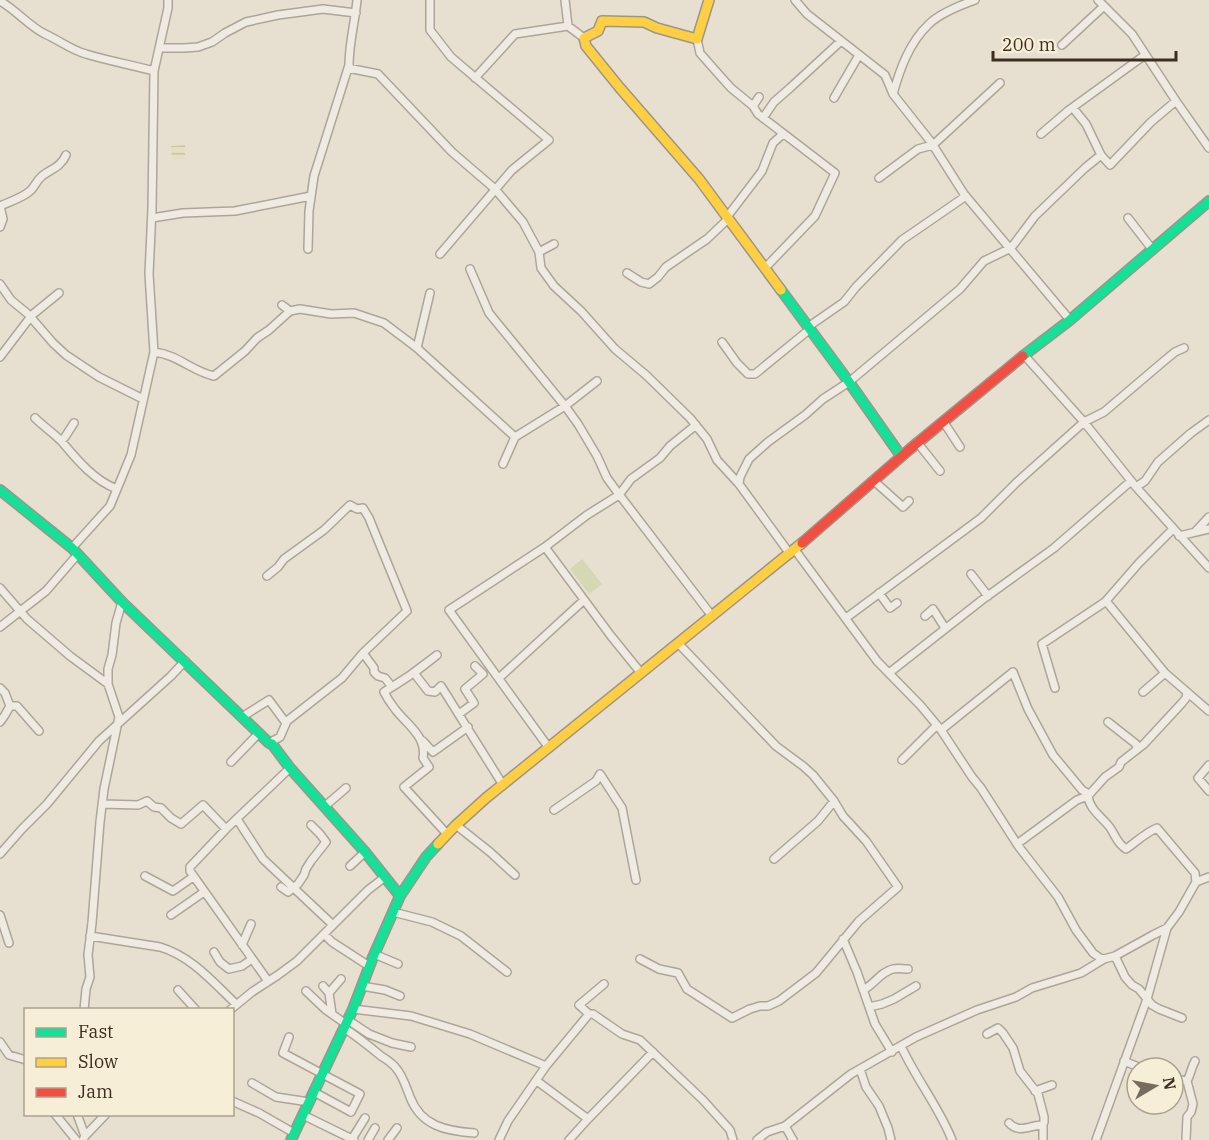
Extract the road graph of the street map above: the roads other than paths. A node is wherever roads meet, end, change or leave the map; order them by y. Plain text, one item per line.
1 (168, 0) edge
2 (357, 0) edge
3 (430, 0) edge
4 (565, 0) edge
5 (709, 0) edge
6 (795, 0) edge
7 (975, 0) edge
8 (0, 1) edge
9 (1101, 3) edge
10 (356, 13) junction
11 (567, 26) junction
12 (584, 38) junction
13 (697, 39) junction
14 (842, 41) junction
15 (1062, 45) dead end
16 (159, 48) junction
17 (859, 55) junction
18 (1145, 55) junction
19 (348, 68) junction
20 (154, 71) junction
21 (475, 78) junction
22 (1000, 83) dead end
23 (893, 94) junction
24 (759, 97) dead end
25 (834, 98) dead end
26 (1176, 101) junction
27 (753, 106) junction
28 (1072, 108) junction
29 (763, 118) junction
30 (783, 134) junction
31 (1041, 134) dead end
32 (933, 145) junction
33 (1209, 148) edge
34 (1101, 155) junction
35 (66, 156) dead end
36 (879, 177) dead end
37 (495, 189) junction
38 (311, 195) junction
39 (966, 196) junction
40 (1209, 201) edge
41 (0, 206) edge
42 (152, 218) junction
43 (728, 218) junction
44 (1128, 218) dead end
45 (0, 227) edge
46 (554, 244) dead end
47 (1011, 248) junction
48 (308, 249) dead end
49 (1152, 249) junction
50 (539, 252) junction
51 (440, 254) dead end
52 (765, 268) junction
53 (470, 269) dead end
54 (627, 273) dead end
55 (0, 284) edge
56 (59, 292) dead end
57 (430, 293) dead end
58 (282, 305) dead end
59 (290, 311) junction
60 (31, 318) junction
61 (1070, 320) junction
62 (809, 328) junction
63 (722, 342) dead end
64 (417, 348) junction
65 (1184, 348) dead end
66 (154, 352) junction
67 (1024, 355) junction
68 (0, 357) edge
69 (597, 381) dead end
70 (849, 382) junction
71 (143, 399) junction
72 (565, 406) junction
73 (35, 418) dead end
74 (1209, 420) edge
75 (944, 421) junction
76 (1084, 422) junction
77 (74, 423) dead end
78 (696, 425) junction
79 (515, 437) junction
80 (61, 441) junction
81 (917, 442) junction
82 (960, 447) dead end
83 (901, 456) junction
84 (503, 464) dead end
85 (940, 471) dead end
86 (873, 480) junction
87 (739, 484) junction
88 (1134, 484) junction
89 (117, 489) junction
90 (0, 490) edge
91 (619, 495) junction
92 (909, 501) dead end
93 (1209, 517) edge
94 (1173, 529) junction
95 (1209, 529) edge
96 (1196, 531) junction
97 (1179, 536) junction
98 (545, 547) junction
99 (75, 551) junction
100 (793, 552) junction
101 (1209, 568) edge
102 (971, 574) dead end
103 (267, 576) dead end
104 (0, 588) edge
105 (879, 593) junction
106 (988, 596) junction
107 (584, 600) junction
108 (1106, 601) junction
109 (122, 602) junction
110 (897, 603) dead end
111 (20, 611) junction
112 (712, 616) junction
113 (925, 616) dead end
114 (846, 618) junction
115 (0, 627) edge
116 (945, 628) junction
117 (678, 643) junction
118 (363, 653) junction
119 (185, 661) junction
120 (475, 666) dead end
121 (641, 673) junction
122 (889, 673) junction
123 (1165, 673) junction
124 (409, 676) junction
125 (500, 679) junction
126 (108, 684) junction
127 (495, 687) dead end
128 (0, 688) edge
129 (1055, 688) dead end
130 (1143, 692) dead end
131 (1187, 692) junction
132 (10, 706) junction
133 (1209, 711) edge
134 (459, 714) junction
135 (242, 717) junction
136 (0, 722) edge
137 (1108, 722) dead end
138 (286, 723) junction
139 (117, 724) junction
140 (468, 727) junction
141 (939, 727) junction
142 (39, 731) dead end
143 (259, 733) junction
144 (421, 739) junction
145 (269, 743) junction
146 (549, 748) junction
147 (1137, 748) junction
148 (902, 760) dead end
149 (231, 762) dead end
150 (1209, 765) edge
151 (290, 768) junction
152 (503, 784) junction
153 (346, 788) dead end
154 (1209, 791) edge
155 (1089, 795) junction
156 (834, 801) junction
157 (103, 804) junction
158 (324, 807) junction
159 (554, 810) dead end
160 (237, 819) junction
161 (311, 825) dead end
162 (456, 825) junction
163 (226, 829) junction
164 (447, 834) junction
165 (1017, 844) junction
166 (365, 852) junction
167 (0, 854) edge
168 (774, 859) dead end
169 (350, 866) dead end
170 (515, 875) dead end
171 (145, 876) dead end
172 (193, 877) junction
173 (385, 877) junction
174 (1209, 877) edge
175 (636, 880) dead end
176 (1196, 882) junction
177 (281, 887) dead end
178 (294, 888) junction
179 (204, 892) junction
180 (400, 896) junction
181 (393, 912) junction
182 (0, 915) edge
183 (171, 915) dead end
184 (251, 924) dead end
185 (333, 926) junction
186 (1167, 928) junction
187 (324, 934) junction
188 (90, 936) junction
189 (843, 939) junction
190 (9, 943) dead end
191 (242, 945) junction
192 (214, 952) dead end
193 (374, 954) junction
194 (1115, 956) junction
195 (252, 959) junction
196 (640, 959) dead end
197 (1104, 959) junction
198 (398, 964) dead end
199 (369, 966) junction
200 (909, 969) dead end
201 (507, 972) dead end
202 (341, 979) dead end
203 (268, 981) junction
204 (604, 984) dead end
205 (323, 986) dead end
206 (362, 986) junction
207 (916, 986) dead end
208 (178, 990) dead end
209 (863, 990) junction
210 (306, 991) dead end
211 (329, 993) junction
212 (400, 996) dead end
213 (1147, 999) junction
214 (236, 1004) junction
215 (869, 1007) junction
216 (84, 1008) edge
217 (194, 1008) edge
218 (232, 1008) edge
219 (353, 1009) junction
220 (332, 1014) junction
221 (589, 1014) junction
222 (1182, 1018) dead end
223 (346, 1024) junction
224 (987, 1034) dead end
225 (289, 1037) dead end
226 (0, 1042) edge
227 (902, 1046) junction
228 (411, 1047) dead end
229 (653, 1052) junction
230 (892, 1052) junction
231 (24, 1059) edge
232 (1124, 1061) joint
233 (1195, 1061) dead end
234 (546, 1066) junction
235 (860, 1069) junction
236 (323, 1073) junction
237 (537, 1081) junction
238 (1187, 1081) joint
239 (252, 1083) dead end
240 (1052, 1085) dead end
241 (1035, 1091) junction
242 (314, 1092) junction
243 (234, 1102) edge
244 (309, 1102) junction
245 (303, 1115) junction
246 (58, 1116) edge
247 (77, 1116) edge
248 (104, 1116) edge
249 (1054, 1116) dead end
250 (365, 1118) dead end
251 (588, 1119) junction
252 (1009, 1123) dead end
253 (1044, 1124) junction
254 (785, 1126) junction
255 (375, 1128) dead end
256 (397, 1128) dead end
257 (474, 1133) dead end
258 (293, 1137) edge
259 (84, 1138) edge
260 (353, 1139) edge
261 (76, 1140) edge
262 (368, 1140) edge
263 (388, 1140) edge
264 (499, 1140) edge
265 (570, 1140) edge
266 (733, 1140) edge
267 (757, 1140) edge
268 (793, 1140) edge
269 (891, 1140) edge
270 (952, 1140) edge
271 (1043, 1140) edge
272 (1096, 1140) edge
273 (1186, 1140) edge

1 - 16 street
2 - 10 street
3 - 21 street
4 - 11 street
5 - 13 main road
6 - 14 street
7 - 23 street
8 - 20 street
9 - 15 street
9 - 18 street
10 - 16 street
10 - 19 street
11 - 12 street
11 - 21 street
12 - 13 main road
12 - 43 main road
13 - 27 street
14 - 17 street
14 - 29 street
16 - 20 street
17 - 23 street
17 - 25 street
18 - 26 street
18 - 28 street
19 - 37 street
19 - 38 street
20 - 42 street
21 - 37 street
22 - 32 street
23 - 32 street
24 - 27 street
26 - 33 street
26 - 34 street
27 - 29 street
28 - 31 street
28 - 34 street
29 - 30 street
30 - 43 street
30 - 52 street
32 - 36 street
32 - 39 street
34 - 47 street
35 - 41 street
37 - 50 street
37 - 51 street
38 - 42 street
38 - 48 street
39 - 47 street
39 - 62 street
40 - 49 main road
41 - 45 street
42 - 66 street
43 - 52 main road
43 - 54 street
44 - 49 street
46 - 50 street
47 - 61 street
47 - 70 street
49 - 61 main road
50 - 78 street
52 - 62 main road
53 - 72 street
55 - 60 street
56 - 60 street
57 - 64 street
58 - 59 street
59 - 64 street
59 - 66 street
60 - 68 street
60 - 71 street
61 - 67 main road
62 - 63 street
62 - 70 main road
64 - 79 street
65 - 76 street
66 - 71 street
67 - 75 main road
67 - 76 street
69 - 72 street
70 - 83 main road
70 - 87 street
71 - 89 street
72 - 79 street
72 - 91 street
73 - 80 street
74 - 88 street
75 - 81 main road
75 - 82 street
76 - 88 street
76 - 105 street
77 - 80 street
78 - 87 street
78 - 91 street
79 - 84 street
80 - 89 street
81 - 83 main road
81 - 85 street
83 - 86 main road
86 - 92 street
86 - 100 main road
87 - 100 street
88 - 94 street
88 - 106 street
89 - 99 street
90 - 99 main road
91 - 98 street
91 - 112 street
93 - 96 street
94 - 97 street
94 - 108 street
95 - 96 street
96 - 97 street
97 - 101 street
98 - 107 street
98 - 125 street
99 - 109 main road
99 - 111 street
100 - 112 main road
100 - 114 street
102 - 106 street
103 - 118 street
104 - 111 street
105 - 110 street
105 - 114 street
106 - 116 street
107 - 121 street
107 - 125 street
108 - 123 street
108 - 129 street
109 - 119 main road
109 - 126 street
111 - 115 street
111 - 126 street
112 - 117 main road
113 - 116 street
114 - 122 street
116 - 122 street
117 - 121 main road
117 - 156 street
118 - 124 street
118 - 138 street
119 - 135 main road
119 - 139 street
120 - 134 street
121 - 146 main road
122 - 141 street
123 - 130 street
123 - 131 street
124 - 134 street
124 - 144 street
125 - 127 street
125 - 146 street
126 - 139 street
128 - 132 street
131 - 133 street
131 - 147 street
132 - 136 street
132 - 142 street
134 - 140 street
135 - 138 street
135 - 143 main road
137 - 147 street
138 - 145 street
139 - 157 street
139 - 167 street
140 - 144 street
140 - 152 street
141 - 148 street
141 - 155 street
141 - 165 street
143 - 145 main road
143 - 149 street
144 - 164 street
145 - 151 main road
146 - 152 main road
147 - 155 street
150 - 154 street
151 - 158 main road
151 - 160 street
152 - 162 main road
153 - 158 street
155 - 165 street
155 - 176 street
156 - 168 street
156 - 189 street
157 - 163 street
157 - 188 street
158 - 166 main road
159 - 175 street
160 - 163 street
160 - 178 street
161 - 178 street
162 - 164 main road
162 - 170 street
163 - 172 street
164 - 180 main road
165 - 197 street
166 - 169 street
166 - 173 main road
171 - 172 street
172 - 179 street
173 - 180 main road
173 - 185 street
174 - 176 street
176 - 186 street
177 - 178 street
178 - 185 street
179 - 183 street
179 - 191 street
180 - 181 main road
181 - 193 main road
181 - 201 street
182 - 190 street
184 - 191 street
185 - 187 street
186 - 194 street
186 - 213 street
187 - 199 street
187 - 203 street
188 - 214 street
188 - 216 street
189 - 196 street
189 - 209 street
191 - 195 street
192 - 195 street
193 - 198 street
193 - 199 main road
194 - 197 street
194 - 213 street
195 - 203 street
197 - 227 street
199 - 206 main road
200 - 209 street
202 - 211 street
203 - 214 street
204 - 221 street
205 - 211 street
206 - 212 street
206 - 219 main road
207 - 215 street
208 - 217 street
209 - 215 street
210 - 220 street
211 - 220 street
213 - 222 street
213 - 232 street
214 - 218 street
215 - 230 street
219 - 223 main road
219 - 234 street
220 - 223 street
221 - 229 street
221 - 234 street
223 - 228 street
223 - 236 main road
223 - 257 street
224 - 241 street
225 - 236 street
226 - 231 street
227 - 230 street
227 - 270 street
229 - 251 street
229 - 266 street
230 - 235 street
232 - 272 street
233 - 238 street
234 - 237 street
235 - 254 street
235 - 269 street
236 - 242 main road
236 - 242 street
237 - 251 street
237 - 264 street
238 - 273 street
239 - 244 street
240 - 241 street
241 - 253 street
242 - 244 main road
243 - 258 street
244 - 245 main road
245 - 258 main road
245 - 260 street
246 - 261 street
247 - 259 street
248 - 259 street
249 - 253 street
250 - 260 street
251 - 265 street
252 - 253 street
253 - 271 street
254 - 267 street
254 - 268 street
255 - 262 street
256 - 263 street

